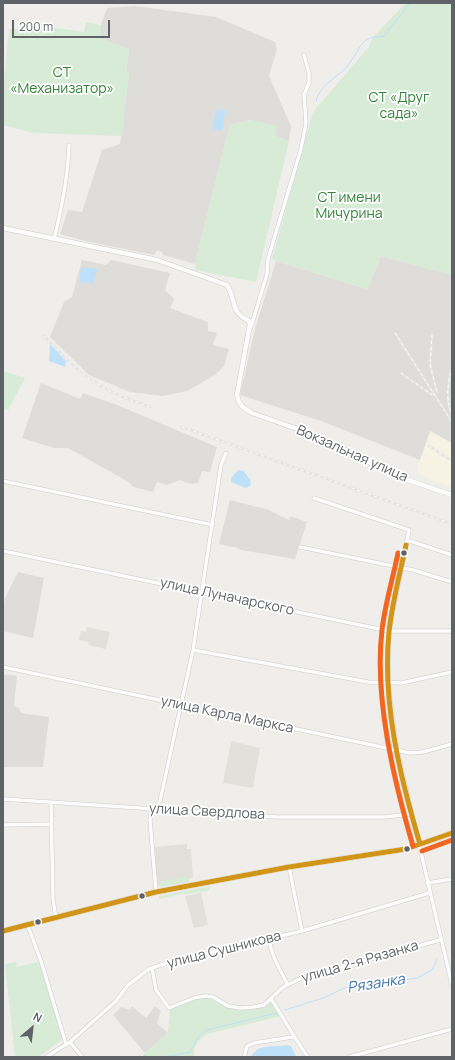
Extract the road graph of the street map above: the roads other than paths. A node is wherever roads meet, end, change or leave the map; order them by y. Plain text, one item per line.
1 (304, 55) dead end
2 (68, 145) dead end
3 (3, 228) edge
4 (54, 238) junction
5 (251, 328) junction
6 (226, 453) dead end
7 (3, 481) edge
8 (452, 496) edge
9 (314, 498) dead end
10 (213, 525) junction
11 (407, 540) junction
12 (300, 547) dead end
13 (3, 551) edge
14 (452, 555) edge
15 (402, 568) junction
16 (452, 582) edge
17 (201, 592) junction
18 (389, 631) junction
19 (452, 631) edge
20 (193, 650) junction
21 (3, 667) edge
22 (452, 672) edge
23 (388, 683) junction
24 (180, 706) junction
25 (452, 744) edge
26 (397, 750) junction
27 (3, 799) edge
28 (51, 803) junction
29 (156, 810) junction
30 (411, 814) junction
31 (51, 824) junction
32 (3, 825) edge
33 (452, 833) edge
34 (420, 844) junction
35 (289, 867) junction
36 (452, 879) edge
37 (427, 883) junction
38 (156, 892) junction
39 (429, 893) junction
40 (56, 918) junction
41 (28, 926) junction
42 (3, 931) edge
43 (302, 931) junction
44 (269, 938) junction
45 (440, 940) junction
46 (152, 968) junction
47 (288, 985) junction
48 (452, 985) edge
49 (271, 999) junction
50 (452, 1029) edge
51 (293, 1037) junction
52 (68, 1043) junction
53 (46, 1057) edge
54 (82, 1057) edge
55 (244, 1057) edge
56 (308, 1057) edge
57 (349, 1057) edge

1 - 5 street
2 - 4 street
3 - 4 street
4 - 5 street
5 - 8 street, Вокзальная улица
6 - 10 street
7 - 10 street
9 - 11 street
10 - 17 street
11 - 14 street
11 - 15 street
12 - 15 street
13 - 17 street, улица Луначарского
15 - 16 street
15 - 18 street
17 - 18 street, улица Луначарского
17 - 20 street
18 - 19 street, улица Луначарского
18 - 23 street
20 - 23 street
20 - 24 street
21 - 24 street, улица Карла Маркса
22 - 23 street
23 - 26 street
24 - 26 street, улица Карла Маркса
24 - 29 street
25 - 26 street, улица Карла Маркса
26 - 30 street
27 - 28 street, улица Свердлова
28 - 29 street, улица Свердлова
28 - 31 street
29 - 30 street, улица Свердлова
29 - 38 street
30 - 34 street
31 - 32 street
31 - 40 street
33 - 34 main road
34 - 35 main road
34 - 37 street
35 - 38 main road
35 - 43 street
36 - 37 street
37 - 39 street
38 - 40 main road
39 - 43 street, улица Сушникова
39 - 45 street
40 - 41 main road
41 - 42 main road
41 - 52 street
43 - 44 street, улица Сушникова
44 - 46 street, улица Сушникова
44 - 47 street
45 - 47 street, улица 2-я Рязанка
45 - 48 street
46 - 49 street, улица 2-я Рязанка
46 - 52 street, улица Сушникова
47 - 49 street, улица 2-я Рязанка
49 - 51 street
50 - 57 street
51 - 55 street
51 - 56 street
52 - 53 street, улица Сушникова
52 - 54 street

